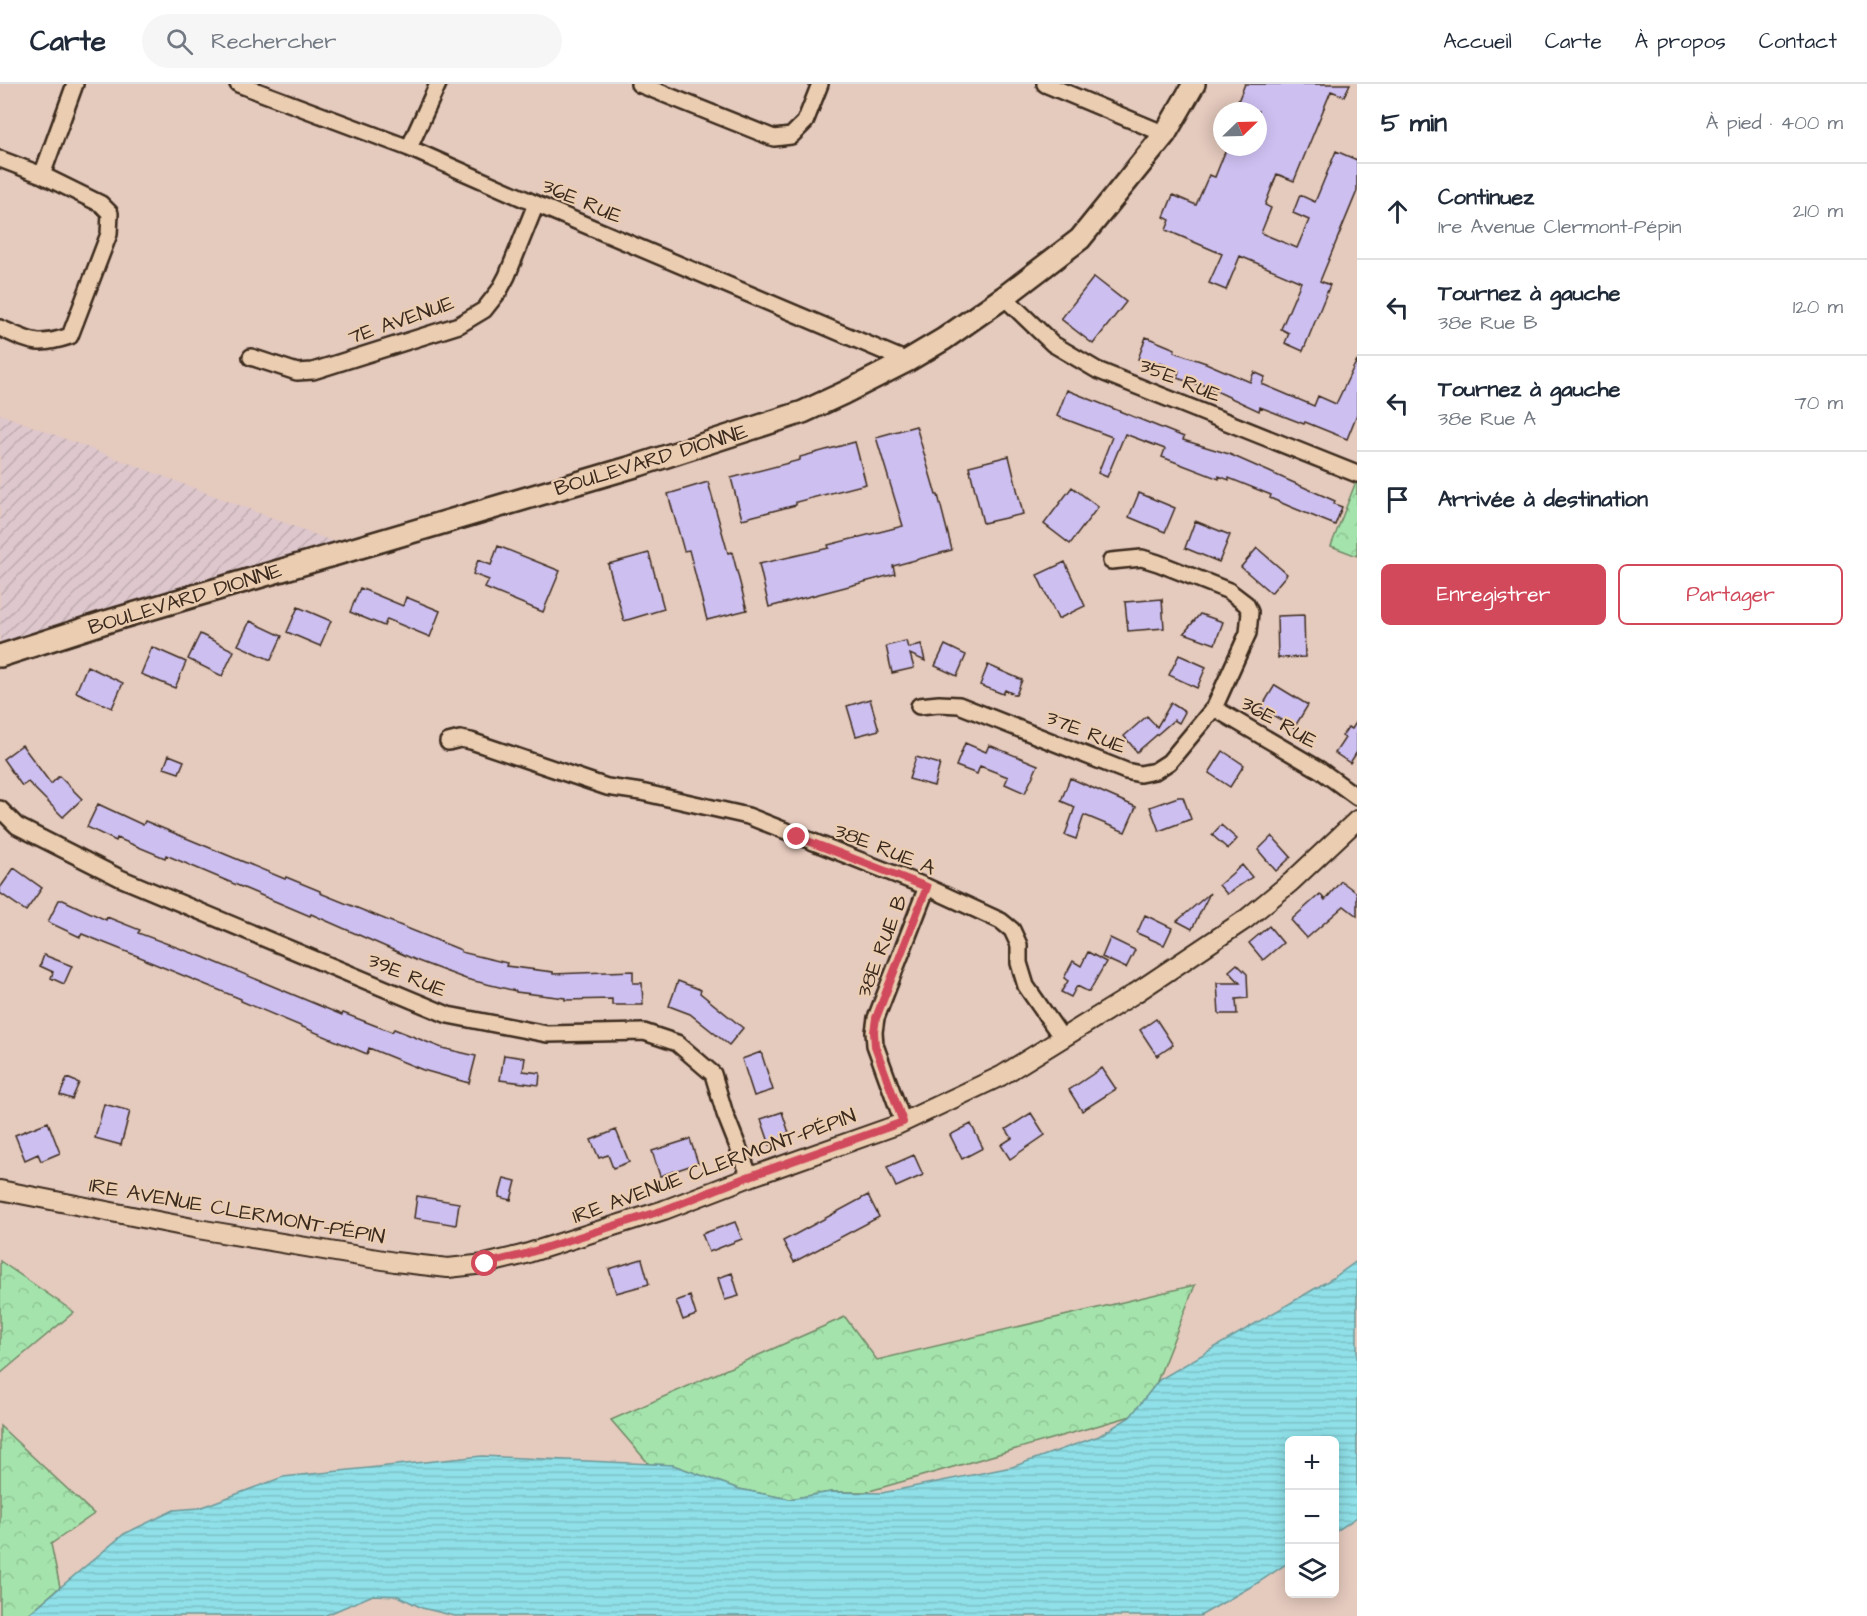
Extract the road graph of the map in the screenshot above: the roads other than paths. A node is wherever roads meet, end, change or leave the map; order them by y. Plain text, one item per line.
1 (75, 84) edge
2 (238, 84) edge
3 (438, 84) edge
4 (639, 84) edge
5 (820, 84) edge
6 (1044, 84) edge
7 (1194, 84) edge
8 (1165, 134) junction
9 (409, 148) junction
10 (0, 159) edge
11 (42, 175) junction
12 (536, 204) junction
13 (1004, 297) junction
14 (0, 328) edge
15 (251, 357) dead end
16 (907, 361) junction
17 (1357, 474) edge
18 (1111, 561) dead end
19 (0, 656) edge
20 (919, 706) dead end
21 (1214, 708) junction
22 (448, 742) dead end
23 (1357, 797) edge
24 (0, 809) edge
25 (1357, 820) edge
26 (927, 887) junction
27 (1062, 1038) junction
28 (903, 1122) junction
29 (750, 1176) junction
30 (0, 1190) edge

1 - 11 street
2 - 9 street, 36E RUE
3 - 9 street
4 - 5 street
6 - 8 street
7 - 8 main road, BOULEVARD DIONNE
8 - 13 main road, BOULEVARD DIONNE
9 - 12 street, 36E RUE
10 - 11 street
11 - 14 street
12 - 15 street, 7E AVENUE
12 - 16 street, 36E RUE
13 - 16 main road, BOULEVARD DIONNE
13 - 17 street, 35E RUE
16 - 19 main road, BOULEVARD DIONNE
18 - 21 street, 36E RUE
20 - 21 street, 37E RUE
21 - 23 street, 36E RUE
22 - 26 street, 38E RUE A
24 - 29 street, 39E RUE
25 - 27 street, 1RE AVENUE CLERMONT-PÉPIN
26 - 27 street, 38E RUE A
26 - 28 street, 38E RUE B
27 - 28 street, 1RE AVENUE CLERMONT-PÉPIN
28 - 29 street, 1RE AVENUE CLERMONT-PÉPIN
29 - 30 street, 1RE AVENUE CLERMONT-PÉPIN

